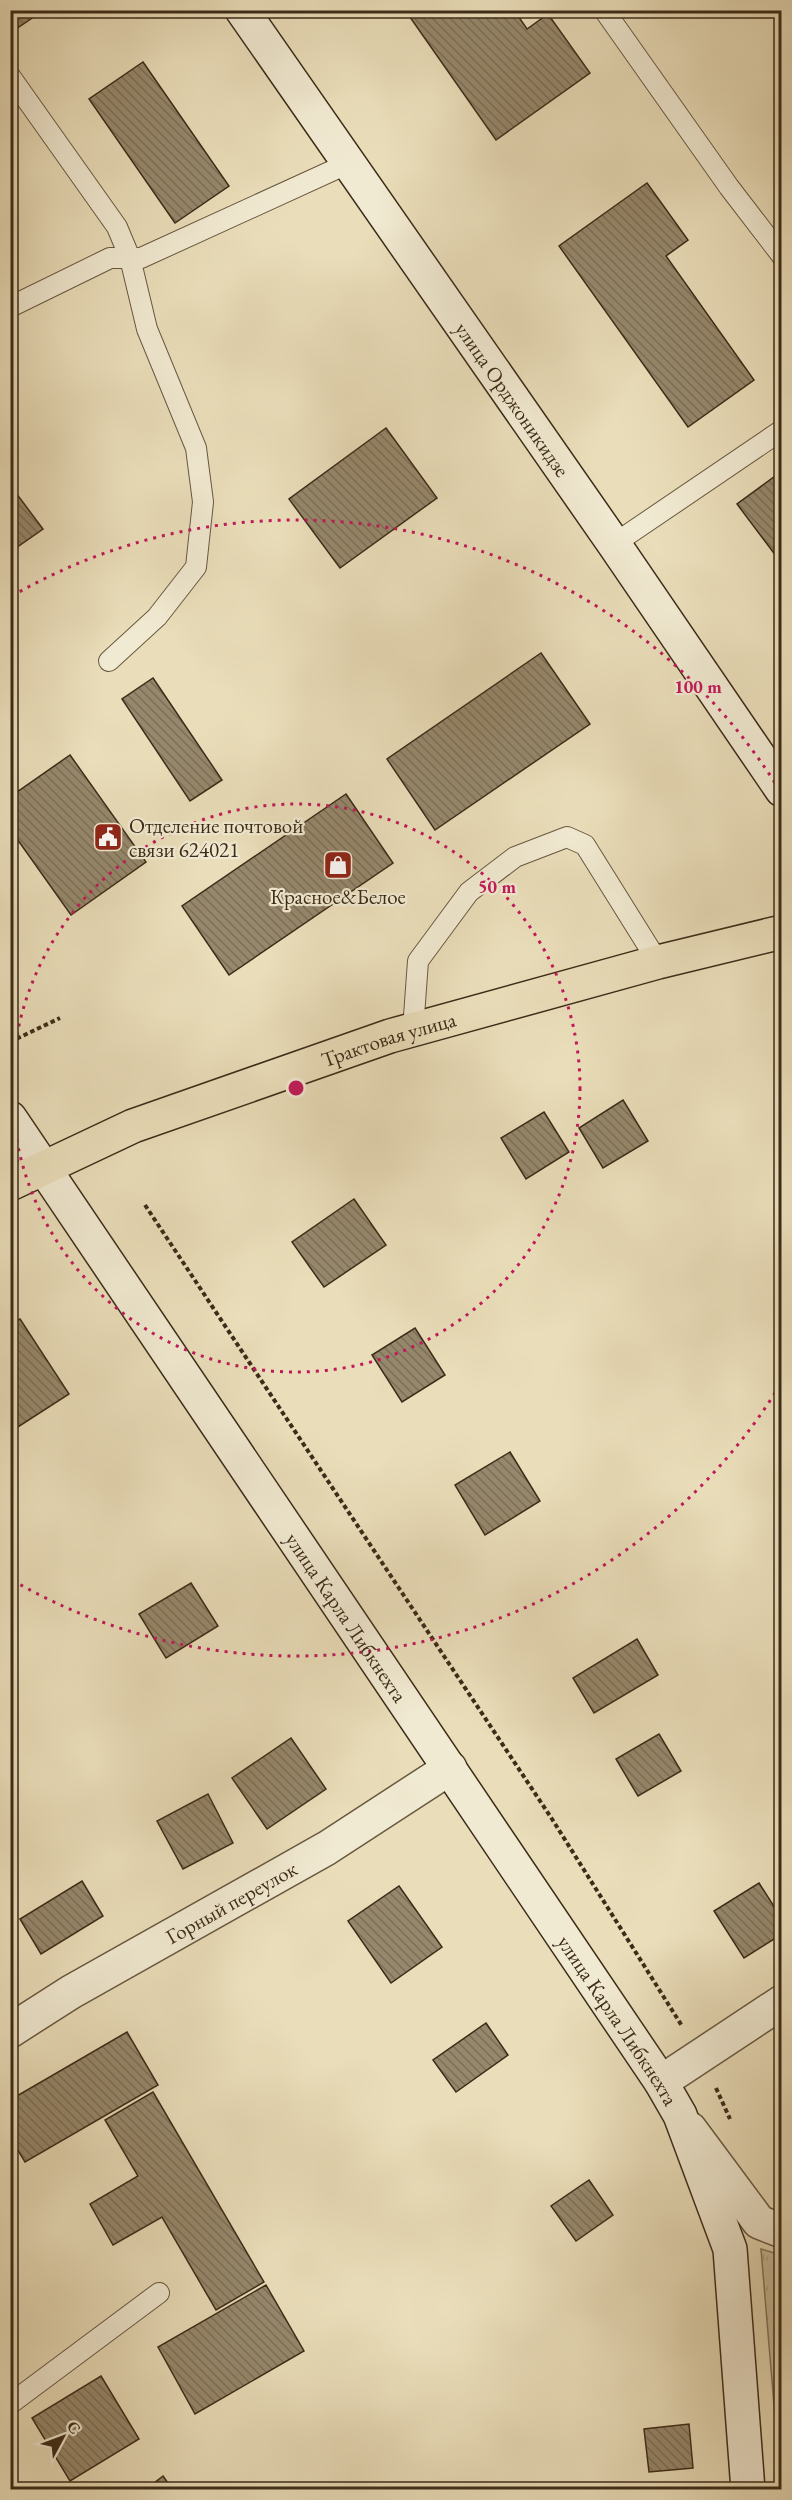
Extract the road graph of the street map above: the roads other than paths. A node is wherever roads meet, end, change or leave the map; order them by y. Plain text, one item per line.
1 (604, 10) edge
2 (252, 14) edge
3 (10, 76) edge
4 (349, 163) junction
5 (782, 255) edge
6 (130, 258) junction
7 (10, 307) edge
8 (782, 430) edge
9 (614, 544) junction
10 (109, 661) dead end
11 (782, 790) edge
12 (782, 932) edge
13 (658, 962) junction
14 (413, 1030) junction
15 (10, 1118) edge
16 (46, 1168) junction
17 (10, 1185) edge
18 (450, 1768) junction
19 (782, 2002) edge
20 (10, 2031) edge
21 (661, 2082) junction
22 (680, 2115) junction
23 (782, 2231) edge
24 (159, 2293) dead end
25 (10, 2404) edge
26 (748, 2490) edge

1 - 5 lane
2 - 4 street, улица Орджоникидзе
3 - 6 lane
4 - 6 lane
4 - 9 street, улица Орджоникидзе
6 - 7 lane
6 - 10 lane
8 - 9 lane
9 - 11 street, улица Орджоникидзе
12 - 13 main road, Трактовая улица
13 - 14 main road, Трактовая улица
13 - 14 lane
14 - 16 main road, Трактовая улица
15 - 16 street, улица Карла Либкнехта
16 - 17 main road, Трактовая улица
16 - 18 street, улица Карла Либкнехта
18 - 20 street, Горный переулок
18 - 21 street, улица Карла Либкнехта
19 - 21 street
21 - 22 street, улица Карла Либкнехта
22 - 23 street, улица Карла Либкнехта
22 - 26 street, улица Карла Либкнехта
24 - 25 lane

